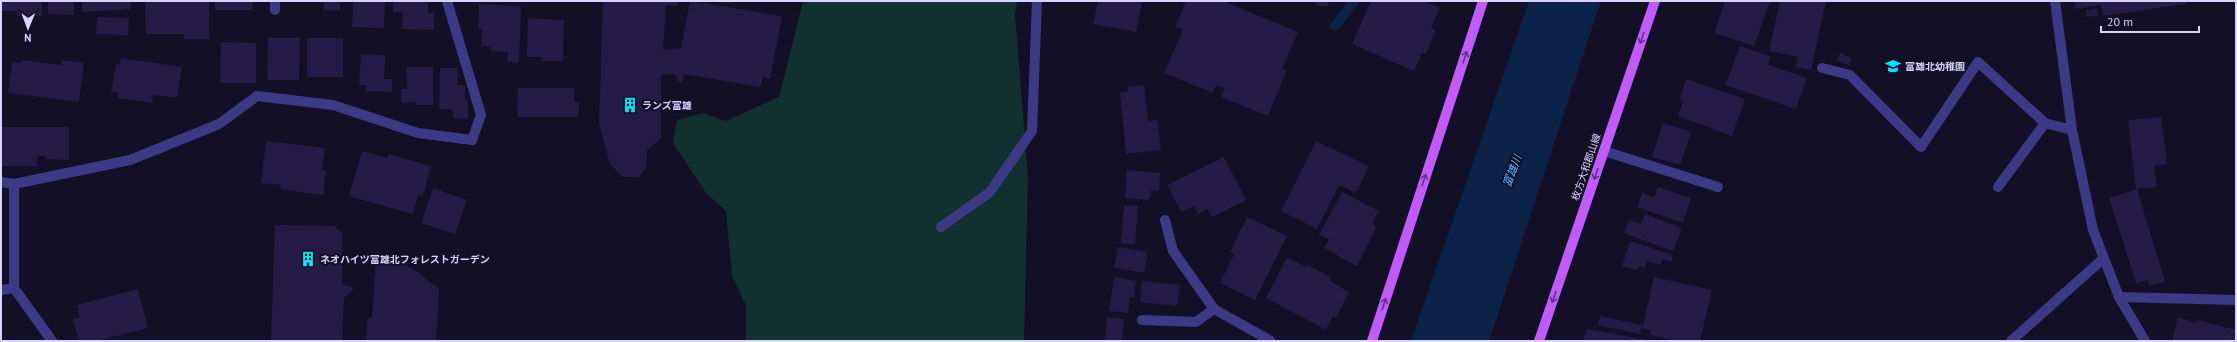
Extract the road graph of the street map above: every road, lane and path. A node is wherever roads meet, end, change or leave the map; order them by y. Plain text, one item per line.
1 (447, 1) edge
2 (1037, 1) edge
3 (1483, 1) edge
4 (1655, 1) edge
5 (2055, 1) edge
6 (1822, 68) dead end
7 (2045, 123) junction
8 (2072, 130) junction
9 (1604, 151) junction
10 (1, 182) edge
11 (14, 184) junction
12 (1718, 187) dead end
13 (1998, 187) dead end
14 (1165, 220) dead end
15 (941, 227) dead end
16 (2104, 258) junction
17 (14, 288) junction
18 (1, 290) edge
19 (2119, 297) junction
20 (2236, 300) edge
21 (1214, 309) junction
22 (1142, 320) dead end
23 (52, 341) edge
24 (1271, 341) edge
25 (1372, 341) edge
26 (1539, 341) edge
27 (2012, 341) edge
28 (2145, 341) edge

1 - 11 street
2 - 15 street
25 -> 3 main road
4 -> 9 main road, 枚方大和郡山線
5 - 8 street
6 - 7 street
7 - 8 street
7 - 13 street
8 - 16 street
9 - 12 street
9 -> 26 main road, 枚方大和郡山線
10 - 11 street
11 - 17 street
14 - 21 street
16 - 19 street
16 - 27 street
17 - 18 street
17 - 23 street
19 - 20 street
19 - 28 street
21 - 22 street
21 - 24 street

